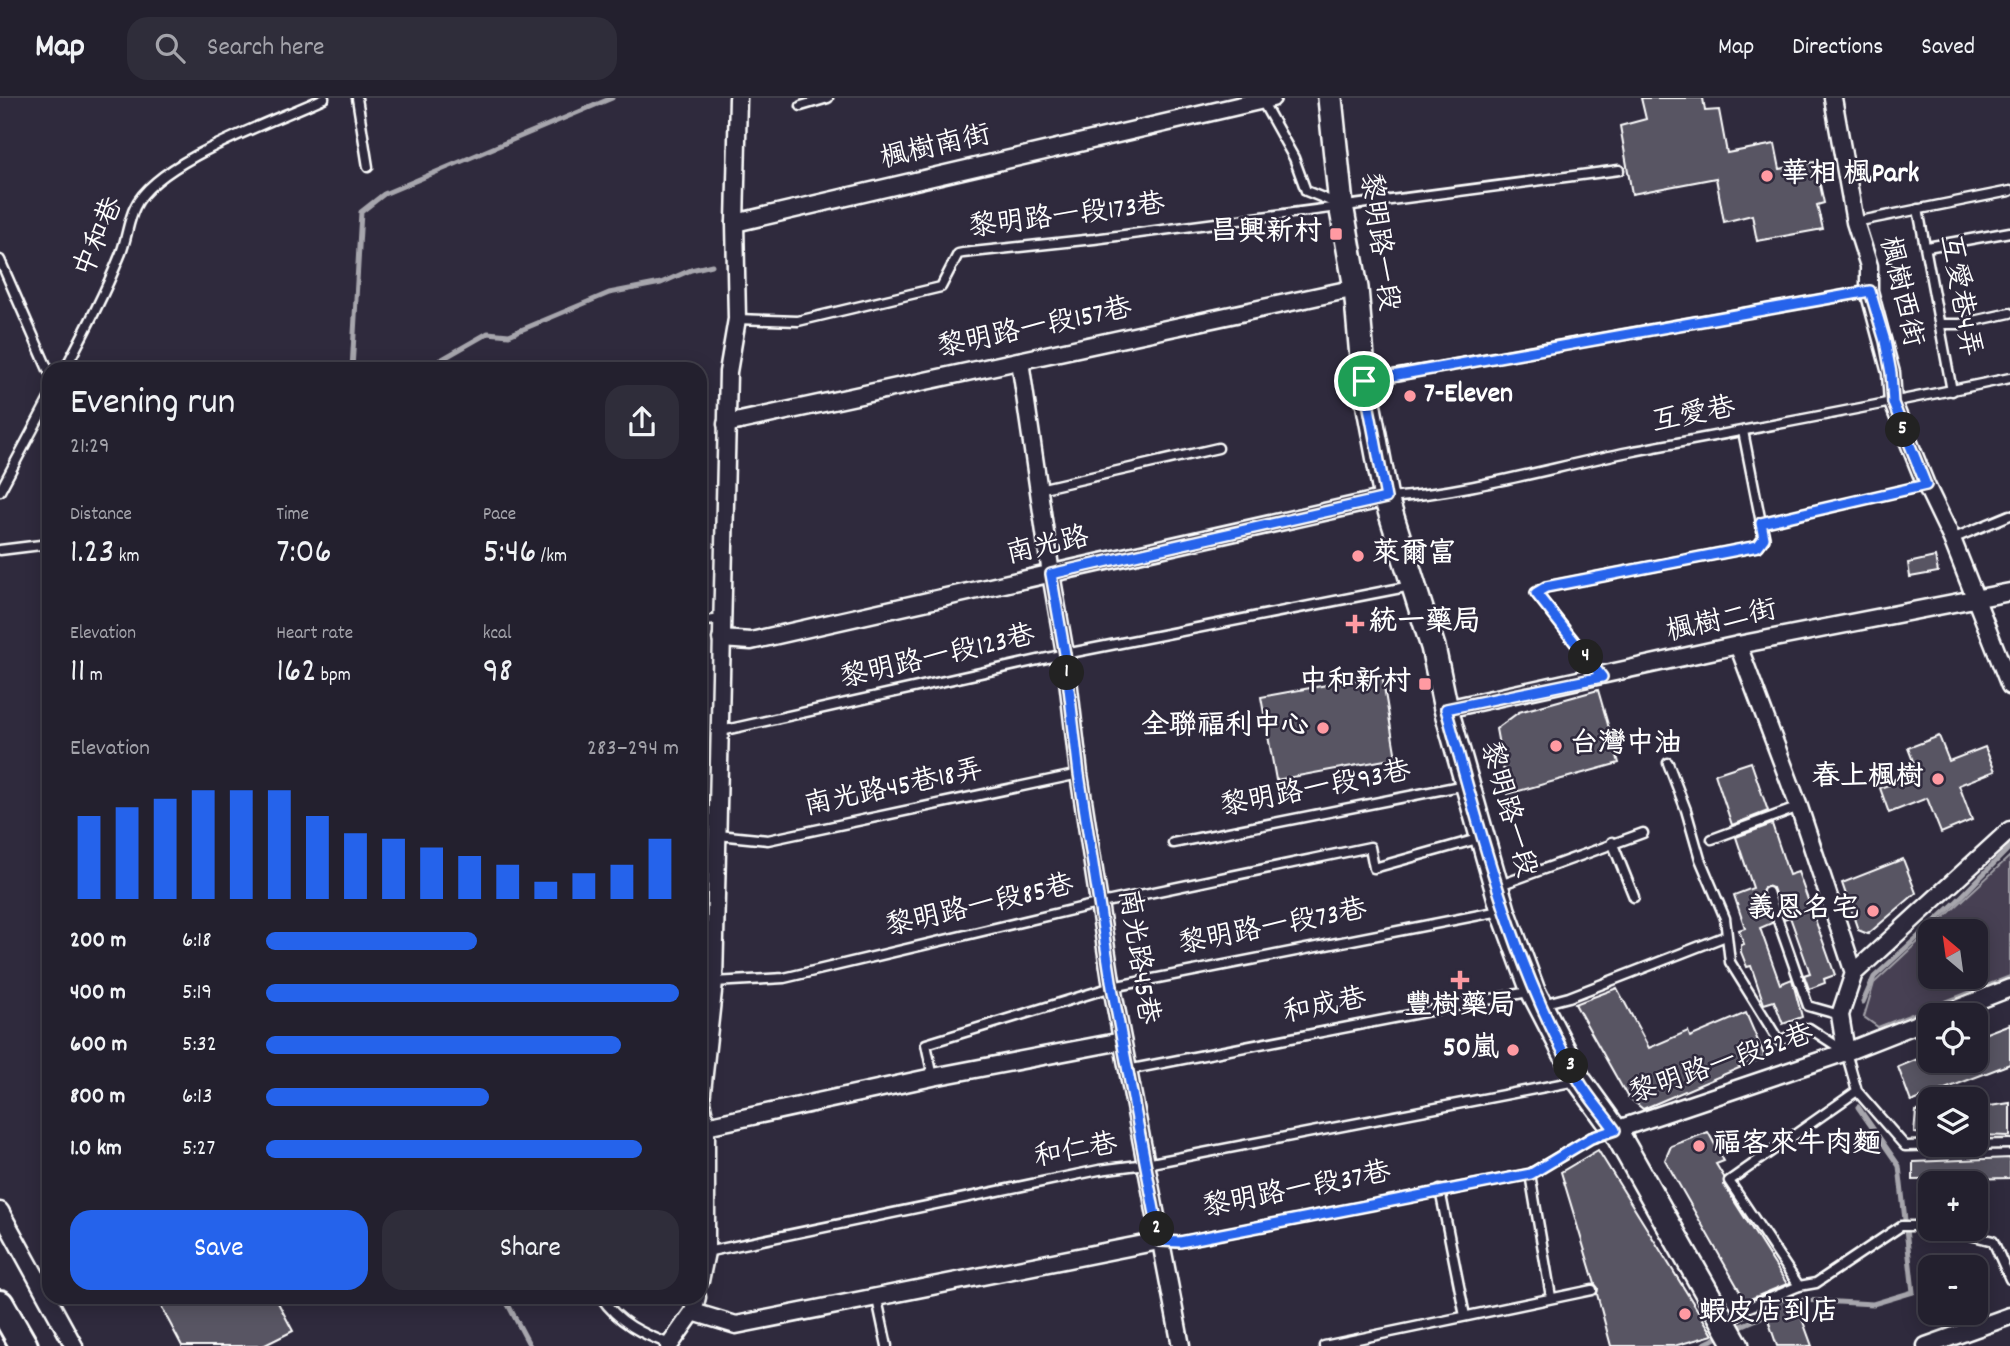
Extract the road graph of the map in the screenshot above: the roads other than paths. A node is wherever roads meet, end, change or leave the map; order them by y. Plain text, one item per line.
1 (324, 98) edge
2 (357, 98) edge
3 (738, 98) edge
4 (828, 98) edge
5 (1330, 98) edge
6 (1833, 98) edge
7 (1264, 99) edge
8 (801, 106) dead end
9 (368, 167) dead end
10 (1619, 170) dead end
11 (2010, 191) edge
12 (1341, 205) junction
13 (1918, 209) junction
14 (1855, 222) junction
15 (735, 223) junction
16 (2010, 232) edge
17 (1927, 247) junction
18 (0, 260) edge
19 (1356, 288) junction
20 (1870, 291) junction
21 (2010, 313) edge
22 (737, 319) junction
23 (1940, 324) junction
24 (1020, 361) junction
25 (45, 362) edge
26 (68, 362) edge
27 (2010, 378) edge
28 (1364, 381) junction
29 (1952, 390) junction
30 (1893, 403) junction
31 (42, 412) edge
32 (726, 424) junction
33 (1742, 431) junction
34 (1218, 449) dead end
35 (1926, 485) junction
36 (1039, 489) junction
37 (0, 491) edge
38 (1386, 498) junction
39 (2010, 515) edge
40 (1761, 523) junction
41 (1952, 539) junction
42 (42, 545) edge
43 (0, 550) edge
44 (1051, 574) junction
45 (1414, 586) junction
46 (2010, 592) edge
47 (1975, 600) junction
48 (720, 619) junction
49 (707, 621) edge
50 (720, 639) junction
51 (1738, 645) junction
52 (1065, 654) junction
53 (1602, 677) junction
54 (2010, 686) edge
55 (1446, 709) junction
56 (721, 731) junction
57 (1668, 764) dead end
58 (1079, 774) junction
59 (1468, 784) junction
60 (1799, 807) junction
61 (2010, 830) edge
62 (1643, 832) dead end
63 (718, 835) junction
64 (1483, 838) junction
65 (1712, 839) dead end
66 (1612, 842) junction
67 (1173, 843) dead end
68 (1497, 886) junction
69 (1768, 892) dead end
70 (1634, 898) dead end
71 (1101, 903) junction
72 (1503, 910) junction
73 (1726, 936) junction
74 (1854, 973) junction
75 (714, 982) junction
76 (1112, 987) junction
77 (2010, 988) edge
78 (1537, 998) junction
79 (1972, 1003) edge
80 (1840, 1015) junction
81 (1918, 1024) edge
82 (707, 1029) edge
83 (1122, 1041) junction
84 (1846, 1052) junction
85 (1127, 1070) junction
86 (933, 1077) junction
87 (1578, 1080) junction
88 (1857, 1091) junction
89 (707, 1126) edge
90 (1615, 1130) junction
91 (2010, 1144) edge
92 (1146, 1164) junction
93 (1531, 1174) junction
94 (1440, 1189) junction
95 (0, 1211) edge
96 (1918, 1226) edge
97 (1988, 1240) edge
98 (1160, 1241) junction
99 (707, 1252) edge
100 (2010, 1279) edge
101 (1799, 1286) junction
102 (42, 1288) edge
103 (1592, 1290) dead end
104 (1551, 1297) junction
105 (877, 1299) junction
106 (0, 1304) edge
107 (51, 1304) edge
108 (606, 1304) edge
109 (695, 1304) edge
110 (1465, 1316) junction
111 (2010, 1316) edge
112 (1729, 1333) edge
113 (670, 1345) edge
114 (24, 1346) edge
115 (74, 1346) edge
116 (887, 1346) edge
117 (1181, 1346) edge
118 (1324, 1346) edge
119 (1926, 1346) edge

1 - 26 lane, 中和巷
2 - 9 lane
3 - 15 street
4 - 8 lane
5 - 12 main road, 黎明路一段
6 - 14 street, 楓樹西街
7 - 12 lane
7 - 15 street, 楓樹南街
10 - 12 lane, 黎明路一段173巷
11 - 13 lane
12 - 19 main road, 黎明路一段
12 - 22 lane, 黎明路一段173巷
13 - 14 lane
13 - 17 lane, 互愛巷4弄
14 - 20 street, 楓樹西街
15 - 22 street
16 - 17 lane
17 - 23 lane, 互愛巷4弄
18 - 25 lane
19 - 24 street, 黎明路一段157巷
19 - 28 main road, 黎明路一段
20 - 28 lane
20 - 30 street, 楓樹西街
21 - 23 lane
22 - 32 street
23 - 29 lane, 互愛巷4弄
24 - 32 street, 黎明路一段157巷
24 - 36 street, 南光路45巷
27 - 29 lane, 互愛巷
28 - 38 main road, 黎明路一段
29 - 30 lane, 互愛巷
30 - 33 lane, 互愛巷
30 - 35 street, 楓樹西街
31 - 37 lane
32 - 48 street
33 - 38 lane, 互愛巷
33 - 40 lane
34 - 36 lane
35 - 40 lane
35 - 41 street, 楓樹西街
36 - 44 street, 南光路45巷
38 - 44 street, 南光路
38 - 45 main road, 黎明路一段
39 - 41 lane
40 - 53 lane
41 - 47 street, 楓樹西街
42 - 43 lane
44 - 50 street, 南光路
44 - 52 street, 南光路45巷
45 - 52 lane, 黎明路一段123巷
45 - 55 main road, 黎明路一段
46 - 47 street, 楓樹二街
47 - 51 street, 楓樹二街
47 - 54 street, 楓樹西街
48 - 49 lane
48 - 50 street
50 - 56 street
51 - 53 street, 楓樹二街
51 - 60 street
52 - 56 lane, 黎明路一段123巷
52 - 58 street, 南光路45巷
53 - 55 street, 楓樹二街
55 - 59 main road, 黎明路一段
56 - 63 street
57 - 73 lane
58 - 63 lane, 南光路45巷18弄
58 - 71 street, 南光路45巷
59 - 64 main road, 黎明路一段
59 - 67 lane, 黎明路一段93巷
60 - 65 lane
60 - 74 street
61 - 74 street
62 - 66 lane
63 - 75 street
64 - 68 main road, 黎明路一段
64 - 71 lane, 黎明路一段85巷
66 - 68 lane
66 - 70 lane
68 - 72 main road, 黎明路一段
69 - 80 lane
71 - 75 lane, 黎明路一段85巷
71 - 76 street, 南光路45巷
72 - 76 lane, 黎明路一段73巷
72 - 78 main road, 黎明路一段
73 - 78 lane, 和成巷
73 - 84 lane
74 - 80 street
75 - 82 street
76 - 83 street, 南光路45巷
76 - 86 lane, 黎明路一段73巷
77 - 79 street
78 - 85 lane, 和成巷
78 - 87 main road, 黎明路一段
80 - 84 street
81 - 84 street, 黎明路一段32巷
83 - 85 street, 南光路45巷
83 - 86 street
84 - 88 lane
84 - 90 street, 黎明路一段32巷
85 - 92 street, 南光路45巷
86 - 89 street
87 - 90 main road, 黎明路一段
87 - 92 lane, 和仁巷
88 - 91 lane
88 - 101 lane
90 - 93 lane, 黎明路一段37巷
90 - 112 main road, 黎明路一段
92 - 98 street, 南光路45巷
92 - 99 lane, 和仁巷
93 - 94 lane, 黎明路一段37巷
93 - 104 lane
94 - 98 lane, 黎明路一段37巷
94 - 110 lane
95 - 102 street
96 - 101 lane
97 - 100 lane
98 - 105 street, 黎明路一段37巷
98 - 117 street, 南光路45巷
101 - 112 lane
103 - 104 lane
104 - 110 lane
105 - 109 street, 黎明路一段37巷
105 - 116 lane
106 - 114 highway
107 - 115 street
108 - 113 lane
109 - 113 street
110 - 118 lane
111 - 119 street

